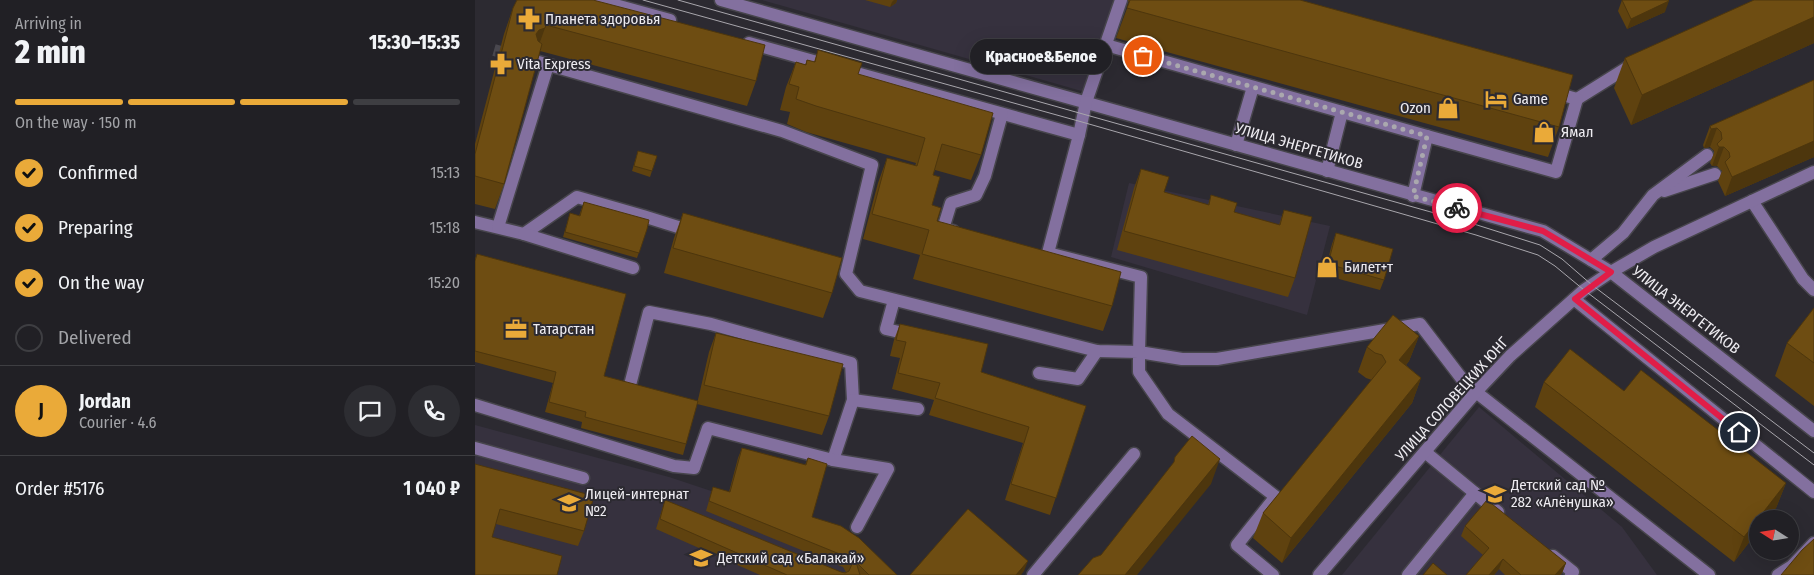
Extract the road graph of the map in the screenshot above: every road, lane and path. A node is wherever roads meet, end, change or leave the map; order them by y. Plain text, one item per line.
1 (597, 0) edge
2 (721, 0) edge
3 (1121, 0) edge
4 (683, 24) edge
5 (741, 40) edge
6 (1106, 45) junction
7 (1644, 57) edge
8 (535, 61) edge
9 (548, 64) junction
10 (1253, 87) junction
11 (1539, 88) edge
12 (1577, 99) junction
13 (1086, 102) junction
14 (1343, 112) junction
15 (1002, 114) junction
16 (1079, 135) junction
17 (1427, 136) junction
18 (1236, 145) junction
19 (1707, 155) dead end
20 (1327, 171) junction
21 (1814, 172) edge
22 (1715, 174) dead end
23 (1653, 195) junction
24 (1413, 196) junction
25 (1752, 201) junction
26 (475, 222) edge
27 (498, 227) junction
28 (962, 233) edge
29 (524, 234) junction
30 (707, 237) edge
31 (1591, 260) junction
32 (633, 268) dead end
33 (830, 270) edge
34 (1611, 272) junction
35 (847, 274) junction
36 (1814, 290) edge
37 (1575, 299) junction
38 (894, 300) junction
39 (922, 338) edge
40 (1097, 351) junction
41 (1139, 352) junction
42 (1039, 373) dead end
43 (630, 385) edge
44 (1476, 392) junction
45 (853, 400) junction
46 (475, 405) edge
47 (918, 410) dead end
48 (1814, 431) edge
49 (475, 448) edge
50 (1425, 452) junction
51 (1134, 454) dead end
52 (833, 460) junction
53 (583, 478) dead end
54 (1814, 492) edge
55 (1475, 493) junction
56 (1505, 518) edge
57 (857, 527) dead end
58 (1814, 543) edge
59 (1543, 548) edge
60 (1033, 575) edge
61 (1273, 575) edge
62 (1319, 575) edge
63 (1408, 575) edge
64 (1571, 575) edge
65 (1709, 575) edge
66 (1778, 575) edge

1 - 4 street
2 - 13 street, УЛИЦА ЭНЕРГЕТИКОВ
3 - 6 street
5 - 15 street
6 - 10 street
6 - 13 street
7 - 12 street
8 - 9 street
9 - 27 street
9 - 35 street
10 - 14 street
10 - 18 street
11 - 12 street
12 - 17 street
13 - 16 street
13 - 18 street, УЛИЦА ЭНЕРГЕТИКОВ
14 - 17 street
14 - 20 street
15 - 16 street
15 - 28 street
16 - 41 street
17 - 24 street
18 - 20 street, УЛИЦА ЭНЕРГЕТИКОВ
19 - 23 street
20 - 24 street, УЛИЦА ЭНЕРГЕТИКОВ
21 - 25 street, УЛИЦА СОЛОВЕЦКИХ ЮНГ
22 - 23 street
23 - 31 street
24 - 31 street, УЛИЦА ЭНЕРГЕТИКОВ
25 - 34 street, УЛИЦА СОЛОВЕЦКИХ ЮНГ
25 - 36 street
26 - 27 street
27 - 29 street
29 - 30 street
29 - 32 street
31 - 34 street, УЛИЦА ЭНЕРГЕТИКОВ
33 - 35 street
34 - 37 street, УЛИЦА СОЛОВЕЦКИХ ЮНГ
34 - 48 street, УЛИЦА ЭНЕРГЕТИКОВ
35 - 38 street
37 - 44 street, УЛИЦА СОЛОВЕЦКИХ ЮНГ
37 - 54 street
38 - 39 street
38 - 40 street
40 - 41 street
40 - 42 street
41 - 44 street
41 - 61 street
43 - 45 street
44 - 50 street, УЛИЦА СОЛОВЕЦКИХ ЮНГ
44 - 65 street
45 - 47 street
45 - 52 street
46 - 52 street
49 - 53 street
50 - 55 street
50 - 62 street, УЛИЦА СОЛОВЕЦКИХ ЮНГ
51 - 60 street
52 - 57 street
55 - 56 street
55 - 63 street
58 - 66 street
59 - 64 street

